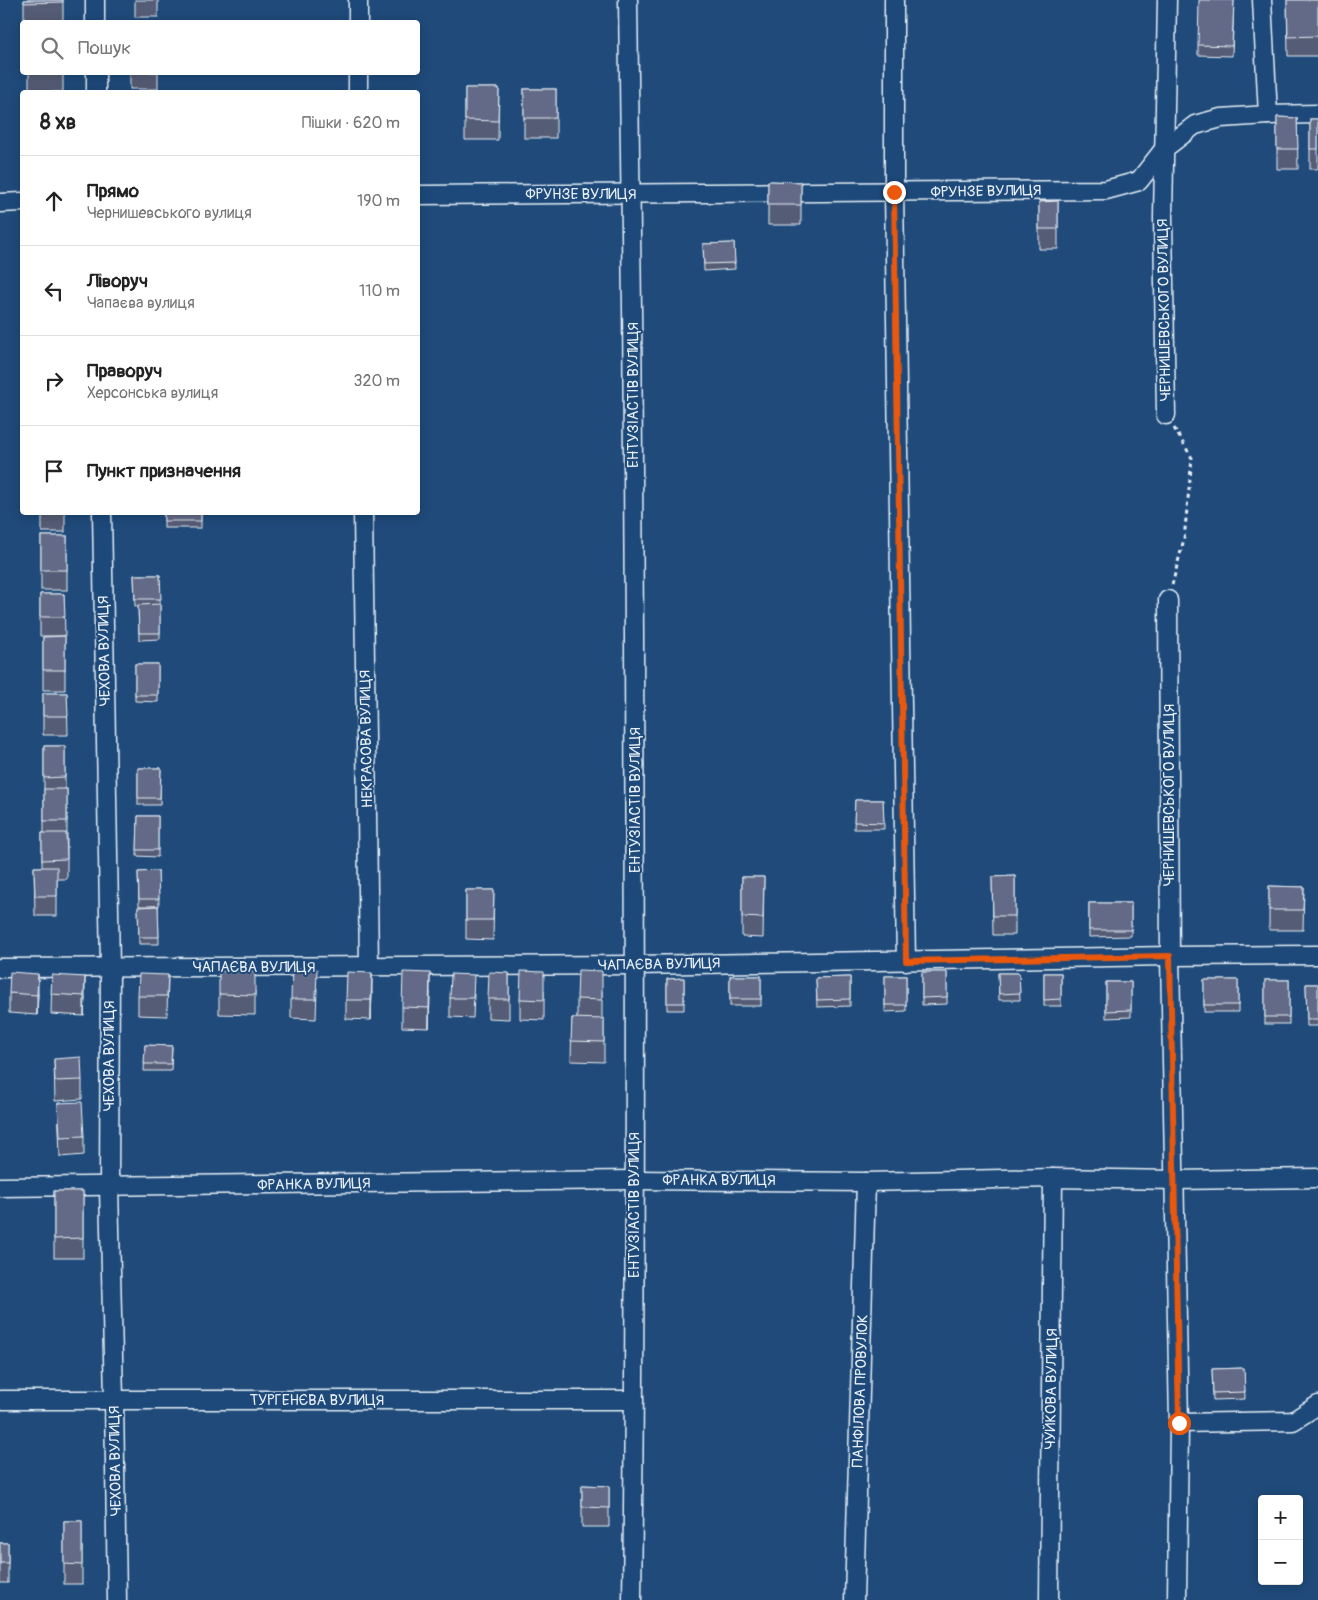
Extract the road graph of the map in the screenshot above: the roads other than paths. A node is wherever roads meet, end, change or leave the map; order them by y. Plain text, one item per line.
1 (95, 0) edge
2 (358, 0) edge
3 (628, 0) edge
4 (894, 0) edge
5 (1168, 0) edge
6 (1262, 0) edge
7 (95, 20) edge
8 (358, 20) edge
9 (96, 75) edge
10 (358, 75) edge
11 (96, 90) edge
12 (358, 90) edge
13 (1318, 114) edge
14 (1268, 115) junction
15 (1164, 149) junction
16 (894, 192) junction
17 (632, 193) junction
18 (420, 195) edge
19 (20, 202) edge
20 (0, 203) edge
21 (1166, 415) road end
22 (102, 515) edge
23 (363, 515) edge
24 (1168, 600) road end
25 (1318, 955) edge
26 (1170, 956) junction
27 (906, 961) junction
28 (636, 965) junction
29 (369, 966) junction
30 (0, 968) edge
31 (110, 968) junction
32 (1053, 1178) junction
33 (1318, 1178) edge
34 (634, 1180) junction
35 (1175, 1180) junction
36 (866, 1182) junction
37 (0, 1187) edge
38 (109, 1187) junction
39 (114, 1399) junction
40 (0, 1400) edge
41 (634, 1400) junction
42 (1318, 1405) edge
43 (1179, 1423) junction
44 (117, 1600) edge
45 (632, 1600) edge
46 (854, 1600) edge
47 (1049, 1600) edge
48 (1177, 1600) edge

1 - 7 street
2 - 8 street
3 - 17 street, ЕНТУЗІАСТІВ ВУЛИЦЯ
4 - 16 street
5 - 15 street, ЧЕРНИШЕВСЬКОГО ВУЛИЦЯ
6 - 14 street
9 - 11 street
10 - 12 street
13 - 14 street, ФРУНЗЕ ВУЛИЦЯ
14 - 15 street, ФРУНЗЕ ВУЛИЦЯ
15 - 16 street, ФРУНЗЕ ВУЛИЦЯ
15 - 21 street, ЧЕРНИШЕВСЬКОГО ВУЛИЦЯ
16 - 17 street, ФРУНЗЕ ВУЛИЦЯ
16 - 27 street
17 - 18 street, ФРУНЗЕ ВУЛИЦЯ
17 - 28 street, ЕНТУЗІАСТІВ ВУЛИЦЯ
19 - 20 street
22 - 31 street, ЧЕХОВА ВУЛИЦЯ
23 - 29 street, НЕКРАСОВА ВУЛИЦЯ
24 - 26 street, ЧЕРНИШЕВСЬКОГО ВУЛИЦЯ
25 - 26 street, ЧАПАЄВА ВУЛИЦЯ
26 - 27 street, ЧАПАЄВА ВУЛИЦЯ
26 - 35 street, ЧЕРНИШЕВСЬКОГО ВУЛИЦЯ
27 - 28 street, ЧАПАЄВА ВУЛИЦЯ
28 - 29 street, ЧАПАЄВА ВУЛИЦЯ
28 - 34 street, ЕНТУЗІАСТІВ ВУЛИЦЯ
29 - 31 street, ЧАПАЄВА ВУЛИЦЯ
30 - 31 street, ЧАПАЄВА ВУЛИЦЯ
31 - 38 street, ЧЕХОВА ВУЛИЦЯ
32 - 35 street, ФРАНКА ВУЛИЦЯ
32 - 36 street, ФРАНКА ВУЛИЦЯ
32 - 47 street, ЧУЙКОВА ВУЛИЦЯ
33 - 35 street, ФРАНКА ВУЛИЦЯ
34 - 36 street, ФРАНКА ВУЛИЦЯ
34 - 38 street, ФРАНКА ВУЛИЦЯ
34 - 41 street, ЕНТУЗІАСТІВ ВУЛИЦЯ
35 - 43 street, ЧЕРНИШЕВСЬКОГО ВУЛИЦЯ
36 - 46 street, ПАНФІЛОВА ПРОВУЛОК
37 - 38 street, ФРАНКА ВУЛИЦЯ
38 - 39 street, ЧЕХОВА ВУЛИЦЯ
39 - 40 street, ТУРГЕНЄВА ВУЛИЦЯ
39 - 41 street, ТУРГЕНЄВА ВУЛИЦЯ
39 - 44 street, ЧЕХОВА ВУЛИЦЯ
41 - 45 street, ЕНТУЗІАСТІВ ВУЛИЦЯ
42 - 43 street
43 - 48 street, ЧЕРНИШЕВСЬКОГО ВУЛИЦЯ

